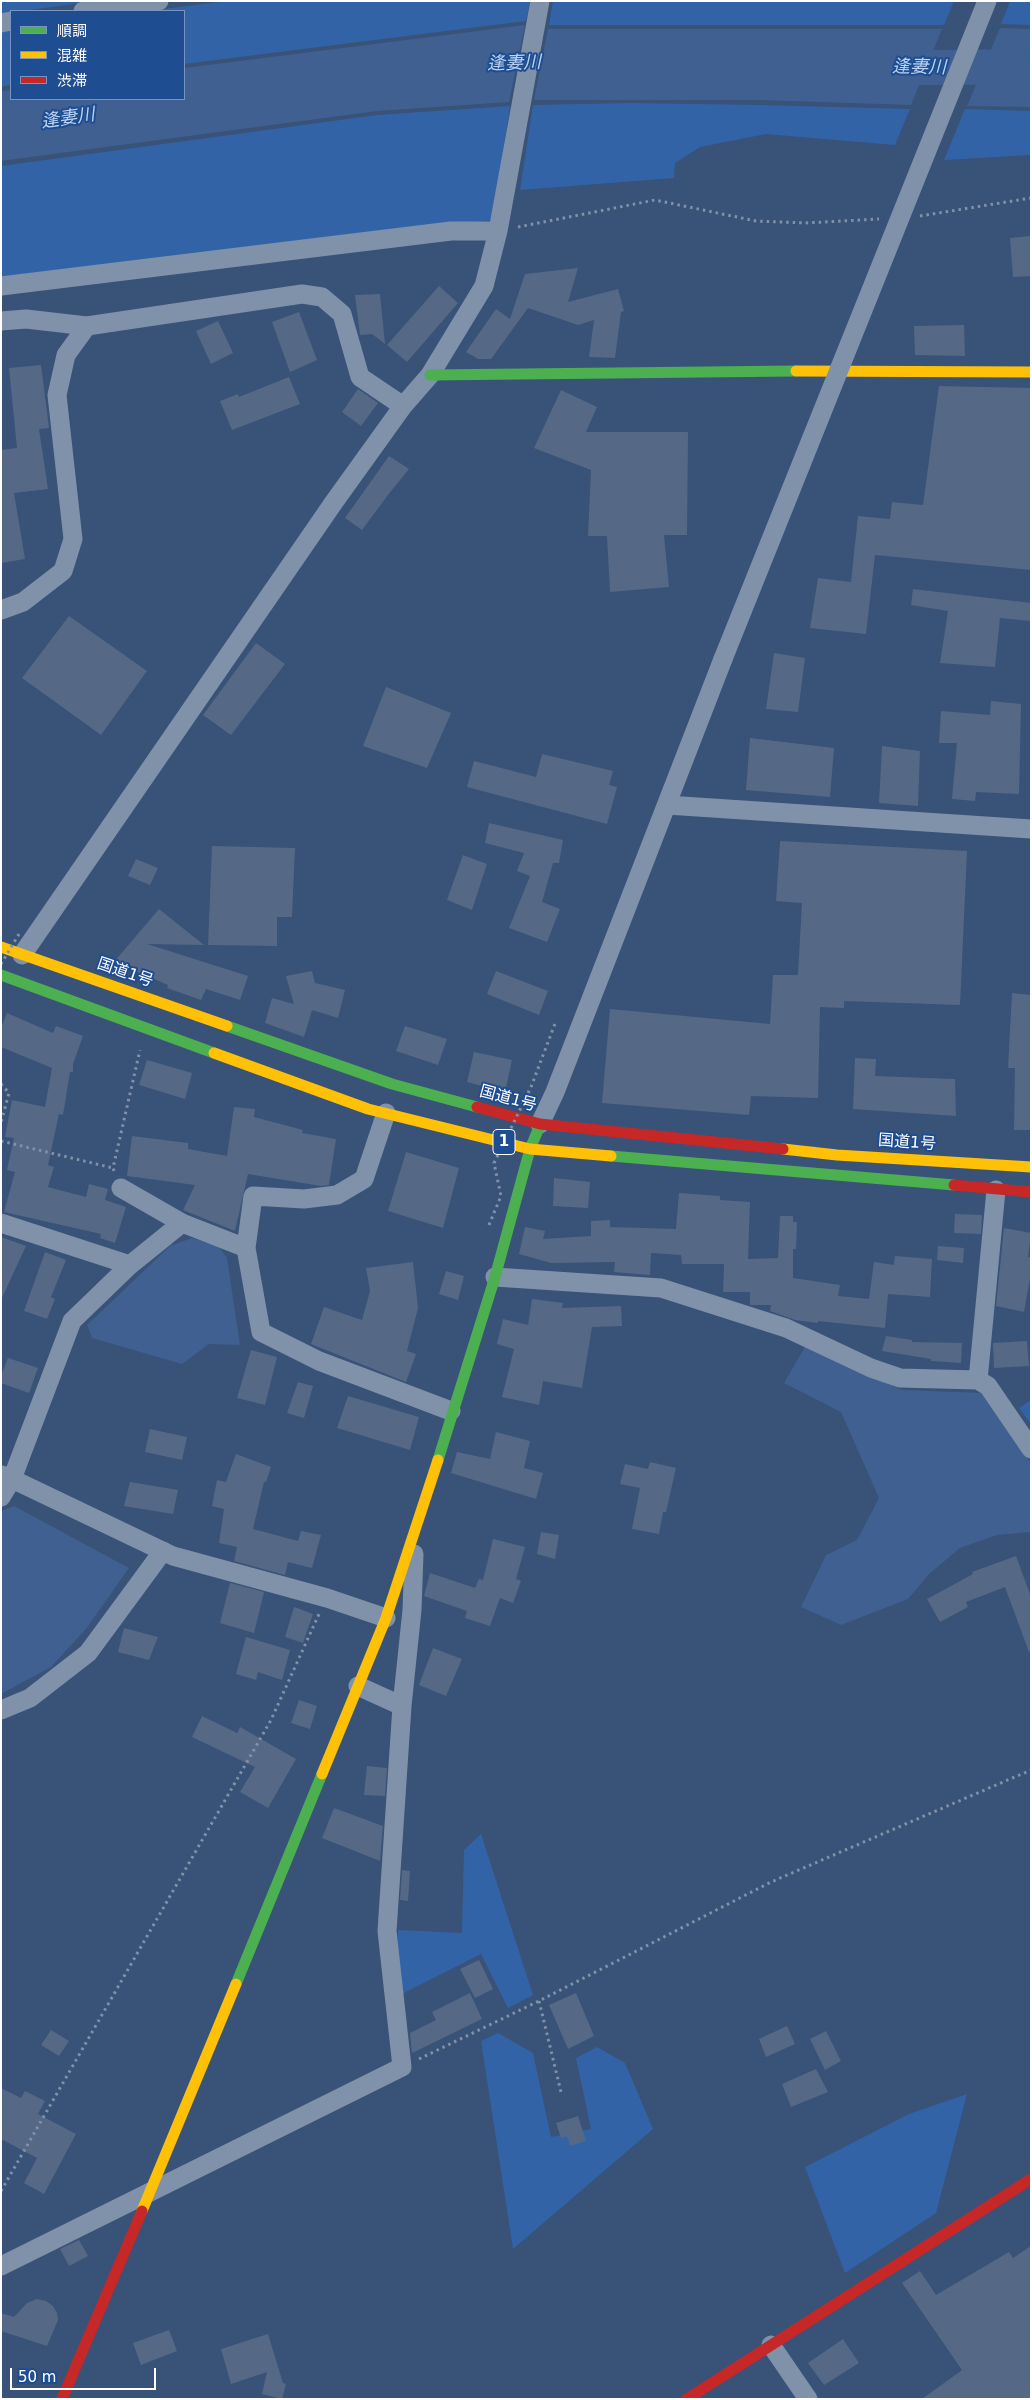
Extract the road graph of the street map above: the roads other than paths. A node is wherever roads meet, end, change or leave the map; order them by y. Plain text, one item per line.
1 (159, 1) edge
2 (540, 1) edge
3 (986, 1) edge
4 (91, 10) edge
5 (498, 232) junction
6 (1, 286) edge
7 (1, 321) edge
8 (87, 326) junction
9 (1031, 372) edge
10 (430, 375) junction
11 (403, 406) junction
12 (1, 610) edge
13 (667, 805) junction
14 (1031, 829) edge
15 (1, 947) edge
16 (22, 955) junction
17 (1, 976) edge
18 (386, 1113) junction
19 (540, 1124) junction
20 (530, 1149) junction
21 (1031, 1167) edge
22 (121, 1188) road end
23 (996, 1190) junction
24 (1031, 1192) edge
25 (1, 1223) edge
26 (182, 1223) junction
27 (246, 1248) junction
28 (130, 1265) junction
29 (495, 1277) junction
30 (978, 1380) junction
31 (452, 1411) junction
32 (1031, 1449) edge
33 (7, 1477) edge
34 (1, 1497) edge
35 (414, 1536) junction
36 (163, 1551) junction
37 (386, 1618) junction
38 (358, 1686) junction
39 (402, 1706) junction
40 (1, 1710) edge
41 (1031, 2178) edge
42 (151, 2190) junction
43 (1, 2266) edge
44 (771, 2344) junction
45 (62, 2399) edge
46 (687, 2399) edge
47 (808, 2399) edge

1 - 4 street
2 - 5 street
3 - 13 street, bridge
5 - 6 street
5 - 10 street
7 - 8 street
8 - 11 street
8 - 12 street
9 - 10 main road
10 - 11 street
11 - 16 street
13 - 14 street
13 - 19 street
15 - 16 main road, 国道1号 / 1
16 - 19 main road, 国道1号 / 1
17 - 18 main road, 1
18 - 20 main road, 1
18 - 27 street
19 - 20 main road
19 - 21 main road, 国道1号 / 1
20 - 23 main road, 1
20 - 29 main road
22 - 26 street
23 - 24 main road, 1
23 - 30 street
25 - 28 street
26 - 27 street
26 - 28 street
27 - 31 street
28 - 33 street
29 - 30 street
29 - 31 main road
30 - 32 street
31 - 35 main road
33 - 34 street
33 - 36 street
35 - 37 main road
35 - 39 street
36 - 37 street
36 - 40 street
37 - 38 main road
38 - 39 street
38 - 42 main road
39 - 42 street
41 - 44 main road
42 - 43 street
42 - 45 main road
44 - 46 main road
44 - 47 street

